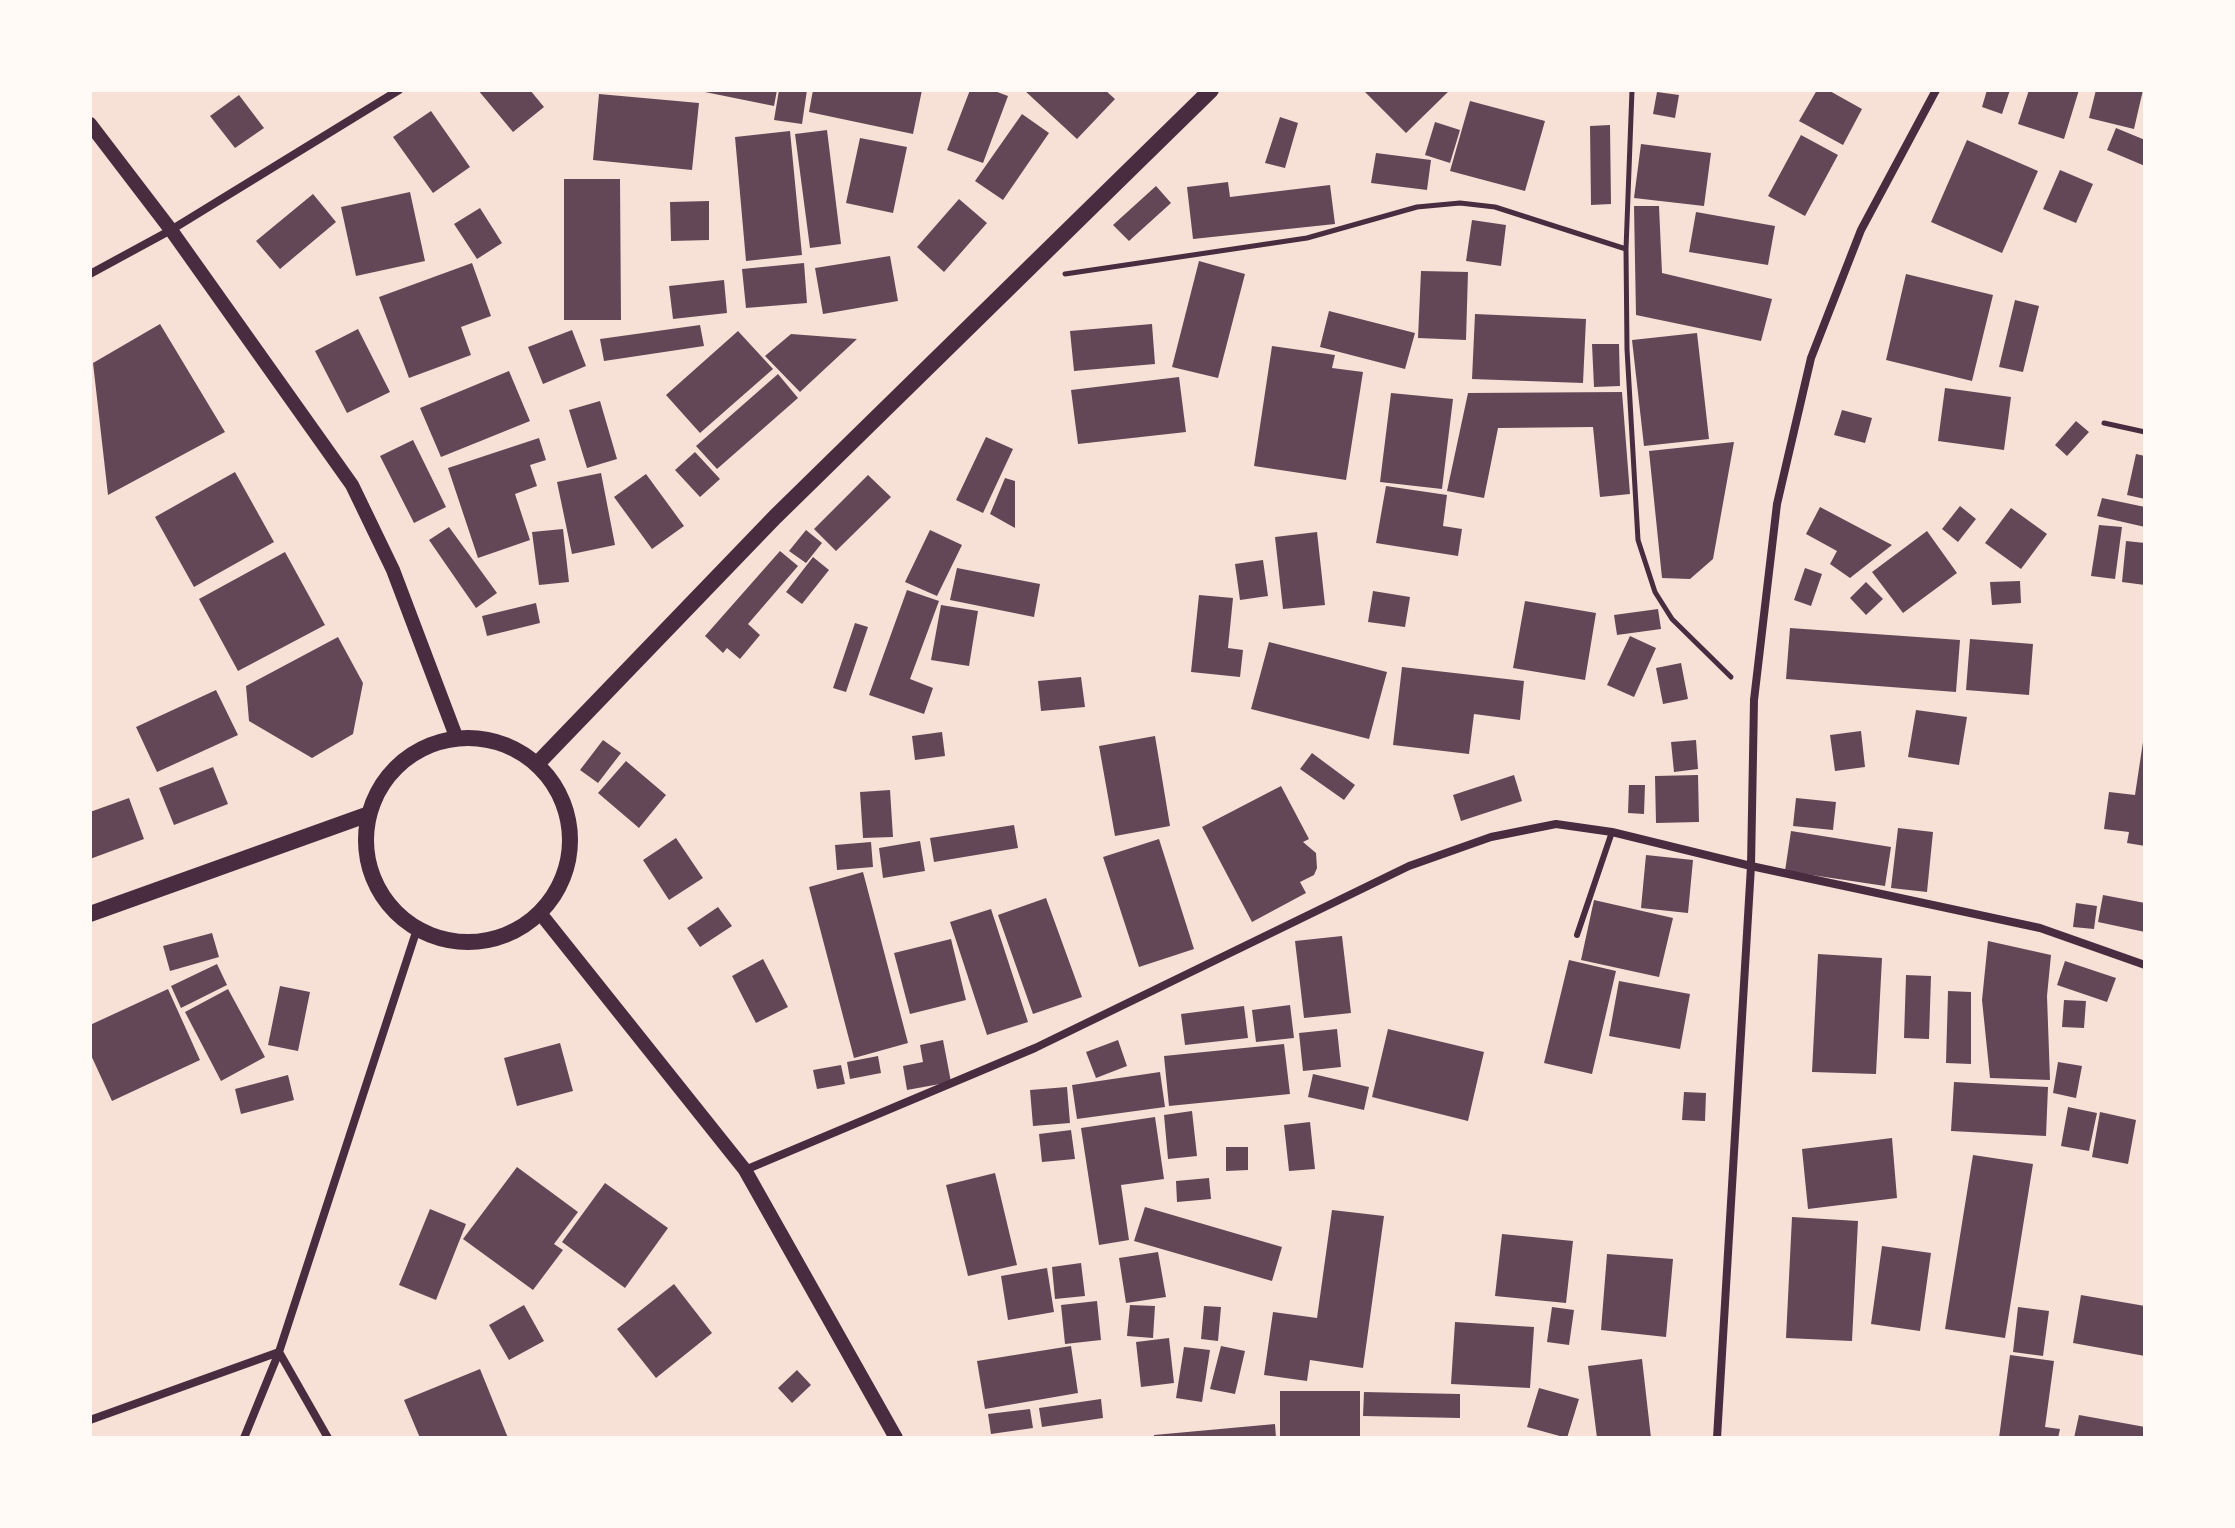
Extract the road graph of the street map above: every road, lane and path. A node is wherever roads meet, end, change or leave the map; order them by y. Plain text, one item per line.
1 (399, 90) edge
2 (1211, 90) edge
3 (1632, 90) edge
4 (1936, 90) edge
5 (90, 124) edge
6 (171, 230) junction
7 (1626, 249) junction
8 (90, 274) edge
9 (1015, 282) junction
10 (2104, 423) dead end
11 (2145, 432) edge
12 (1754, 700) junction
13 (457, 739) junction
14 (537, 764) junction
15 (369, 814) junction
16 (1612, 832) junction
17 (1751, 866) junction
18 (540, 913) junction
19 (90, 914) edge
20 (417, 929) junction
21 (1577, 935) dead end
22 (2145, 965) edge
23 (745, 1170) junction
24 (279, 1352) junction
25 (90, 1420) edge
26 (244, 1438) edge
27 (328, 1438) edge
28 (896, 1438) edge
29 (1717, 1438) edge

1 - 6 street
2 - 9 main road
3 - 7 path
4 - 12 street
5 - 6 street
6 - 8 street
6 - 13 street
7 - 9 path
7 - 12 path
9 - 14 main road
10 - 11 path
12 - 17 street
13 - 14 main road
13 - 15 main road
14 - 18 main road
15 - 19 main road
15 - 20 main road
16 - 17 street
16 - 21 lane
16 - 23 street
17 - 22 street
17 - 29 street
18 - 20 main road
18 - 23 street
20 - 24 street
23 - 28 street
24 - 25 street
24 - 26 street
24 - 27 street

